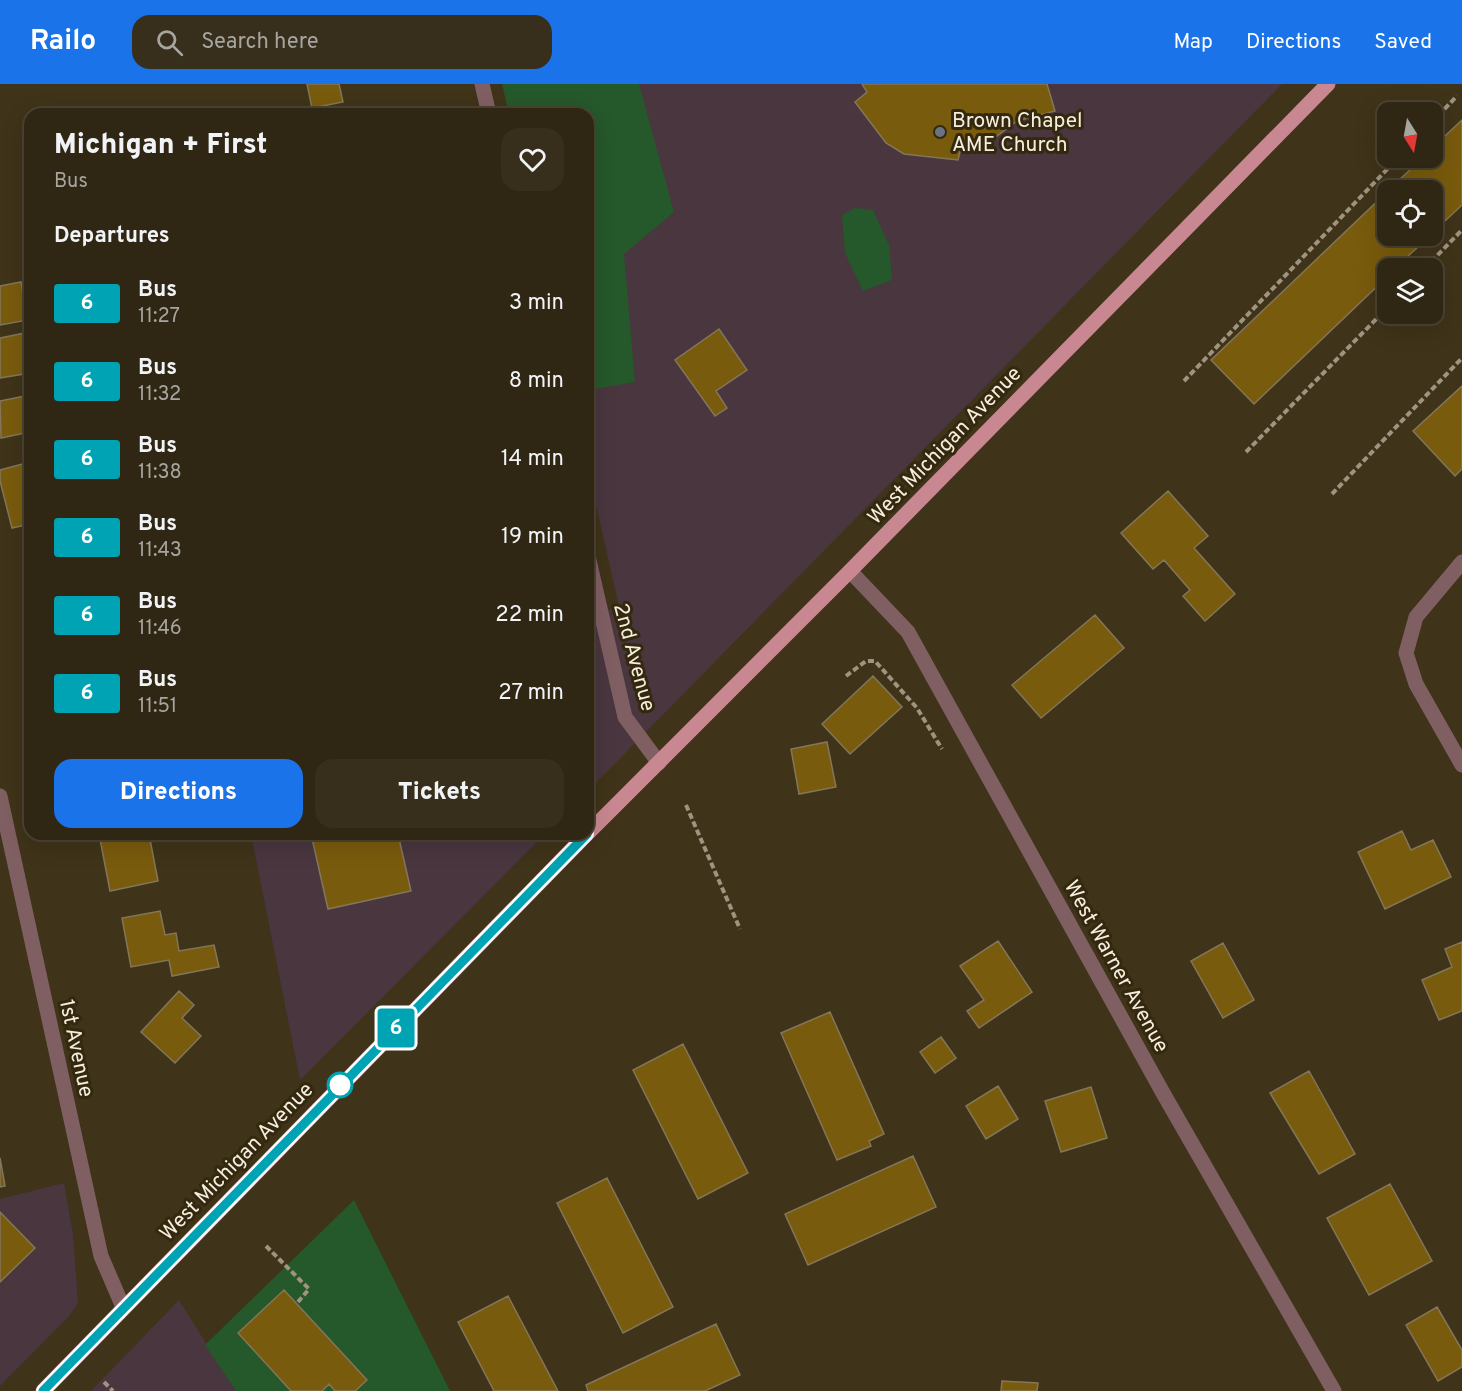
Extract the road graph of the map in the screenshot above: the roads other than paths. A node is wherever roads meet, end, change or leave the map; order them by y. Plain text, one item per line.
1 (482, 84) edge
2 (1328, 84) edge
3 (488, 108) edge
4 (1462, 562) edge
5 (850, 572) junction
6 (594, 582) edge
7 (659, 762) junction
8 (1462, 765) edge
9 (0, 796) edge
10 (594, 828) edge
11 (582, 840) edge
12 (123, 1307) junction
13 (43, 1391) edge
14 (1334, 1391) edge

1 - 3 street
2 - 5 main road, West Michigan Avenue
4 - 8 street
5 - 7 main road, West Michigan Avenue
5 - 14 street, West Warner Avenue
6 - 7 street, 2nd Avenue
7 - 10 main road, West Michigan Avenue
9 - 12 street, 1st Avenue
11 - 12 main road, West Michigan Avenue
12 - 13 main road, West Michigan Avenue

